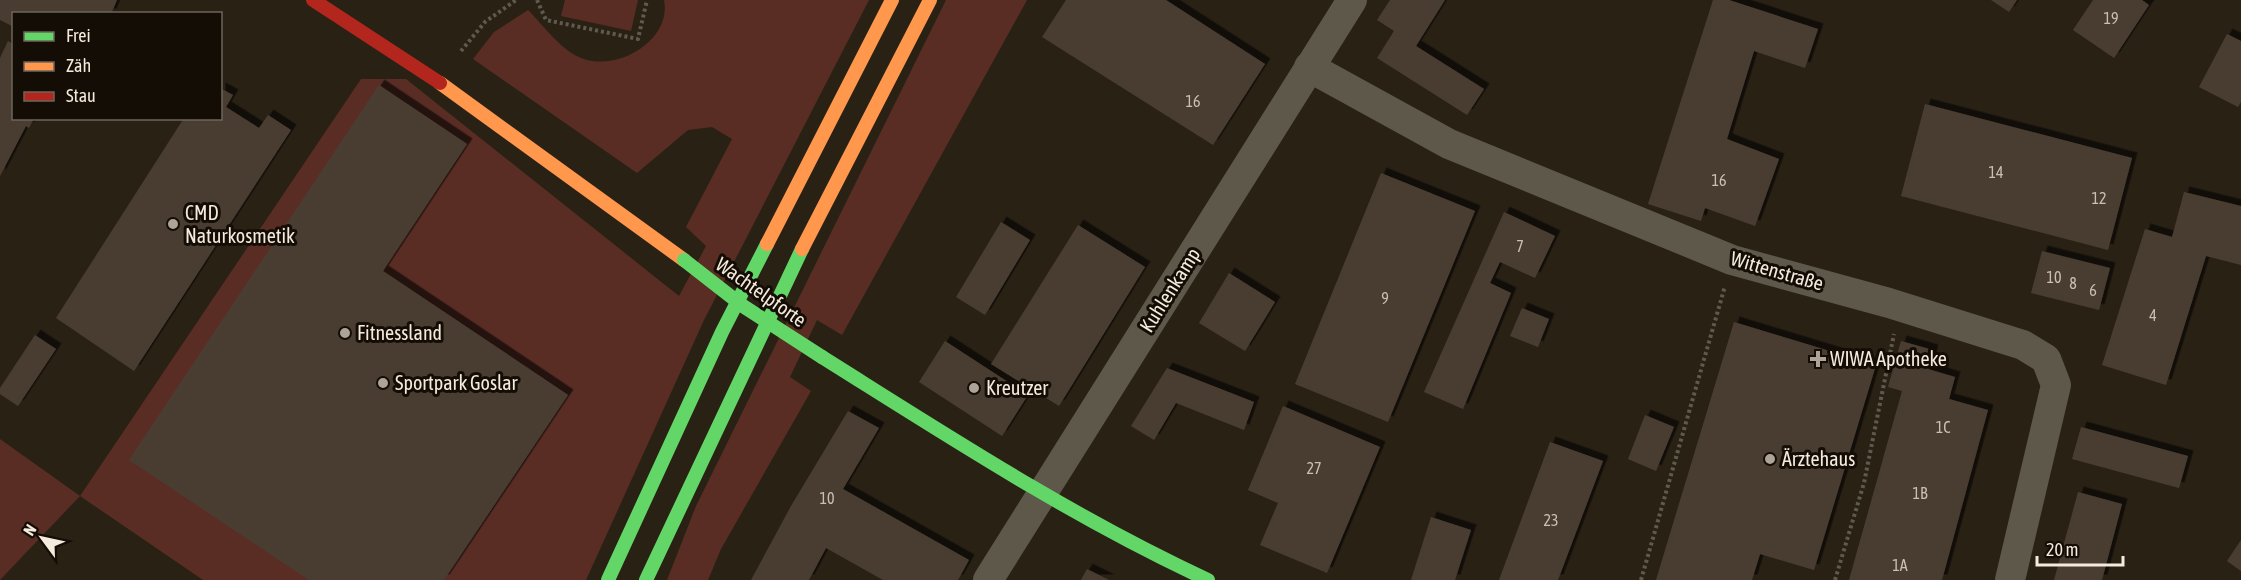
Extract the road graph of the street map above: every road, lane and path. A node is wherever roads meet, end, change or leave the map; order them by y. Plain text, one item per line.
1 (313, 0) edge
2 (516, 0) edge
3 (537, 0) edge
4 (648, 0) edge
5 (892, 0) edge
6 (930, 0) edge
7 (1352, 0) edge
8 (461, 51) dead end
9 (1309, 67) junction
10 (1732, 260) junction
11 (1900, 307) junction
12 (1041, 492) junction
13 (608, 580) edge
14 (646, 580) edge
15 (988, 580) edge
16 (1208, 580) edge
17 (1641, 580) edge
18 (1835, 580) edge
19 (2010, 580) edge

1 - 12 main road, Wachtelpforte, bridge
2 - 8 path
3 - 4 path
5 - 13 main road
6 - 14 main road
7 - 9 street, Kuhlenkamp
9 - 10 street, Wittenstraße
9 - 12 street, Kuhlenkamp
10 - 11 street, Wittenstraße
10 - 17 path
11 - 18 path
11 - 19 street, Wittenstraße
12 - 15 street, Kuhlenkamp
12 - 16 main road, Wachtelpforte

